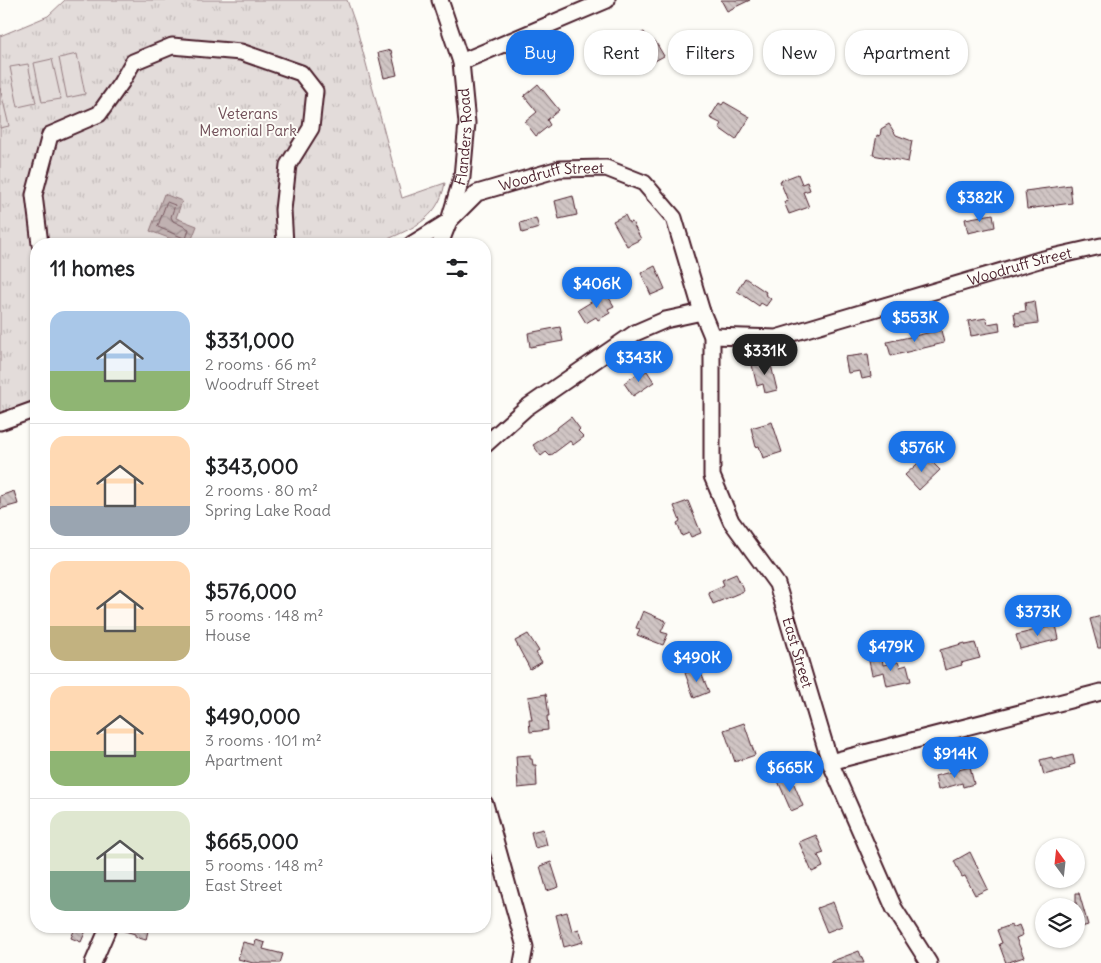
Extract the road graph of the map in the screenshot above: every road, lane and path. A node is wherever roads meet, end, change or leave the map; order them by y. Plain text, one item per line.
1 (440, 0) edge
2 (606, 0) edge
3 (461, 62) junction
4 (449, 220) junction
5 (39, 238) edge
6 (285, 238) edge
7 (421, 238) edge
8 (442, 238) edge
9 (1101, 246) edge
10 (702, 312) junction
11 (712, 336) junction
12 (30, 411) edge
13 (0, 422) edge
14 (491, 440) edge
15 (1101, 692) edge
16 (830, 762) junction
17 (491, 826) edge
18 (106, 933) edge
19 (93, 963) edge
20 (522, 963) edge
21 (929, 963) edge

1 - 3 street, Flanders Road
2 - 3 street
3 - 4 street, Flanders Road
4 - 7 street, Woodruff Street
4 - 8 street, Flanders Road
4 - 10 street, Woodruff Street
5 - 6 street
9 - 11 street, Woodruff Street
10 - 11 street, Woodruff Street
10 - 14 street
11 - 16 street, East Street
12 - 13 street
15 - 16 street
16 - 21 street, East Street
17 - 20 street
18 - 19 street

